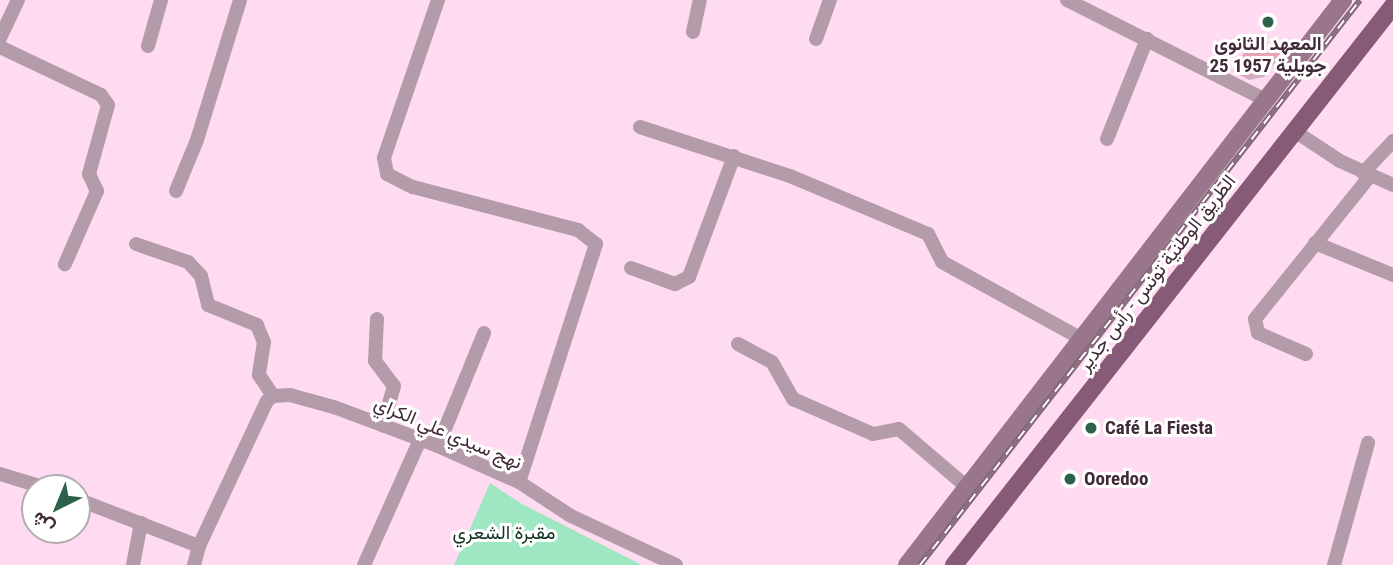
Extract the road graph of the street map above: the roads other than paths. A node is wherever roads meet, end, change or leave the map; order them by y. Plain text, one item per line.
1 (18, 0) edge
2 (161, 0) edge
3 (240, 0) edge
4 (438, 0) edge
5 (700, 0) edge
6 (830, 0) edge
7 (1067, 0) edge
8 (1343, 0) edge
9 (1393, 6) edge
10 (693, 32) dead end
11 (0, 37) edge
12 (816, 39) dead end
13 (1147, 39) junction
14 (148, 46) dead end
15 (0, 47) edge
16 (1266, 100) junction
17 (640, 127) dead end
18 (1293, 130) junction
19 (1107, 139) dead end
20 (1393, 141) edge
21 (734, 156) junction
22 (1366, 174) junction
23 (1393, 185) edge
24 (176, 191) dead end
25 (1315, 243) junction
26 (136, 244) dead end
27 (65, 264) dead end
28 (631, 268) dead end
29 (1393, 275) edge
30 (377, 319) dead end
31 (484, 333) dead end
32 (1082, 339) junction
33 (738, 344) dead end
34 (1306, 354) dead end
35 (273, 396) junction
36 (383, 425) junction
37 (420, 440) junction
38 (1368, 443) dead end
39 (438, 446) junction
40 (0, 474) edge
41 (21, 480) edge
42 (519, 482) junction
43 (968, 488) junction
44 (91, 504) edge
45 (141, 523) junction
46 (199, 546) junction
47 (133, 565) edge
48 (194, 565) edge
49 (364, 565) edge
50 (676, 565) edge
51 (908, 565) edge
52 (954, 565) edge
53 (1334, 565) edge

1 - 11 street
2 - 14 street
3 - 24 street
4 - 42 street
5 - 10 street
6 - 12 street
7 - 13 street
8 - 16 street
9 - 18 main road, الطريق الوطنية تونس - رأس جدير
13 - 16 street
13 - 19 street
15 - 27 street
16 - 32 street
17 - 21 street
18 - 22 street
18 - 52 main road, الطريق الوطنية تونس - رأس جدير
20 - 22 street
21 - 28 street
21 - 32 street
22 - 23 street
22 - 25 street
25 - 29 street
25 - 34 street
26 - 35 street
30 - 36 street
31 - 39 street
32 - 43 street
33 - 43 street
35 - 36 street, نهج سيدي علي الكراي
35 - 46 street
36 - 37 street, نهج سيدي علي الكراي
37 - 39 street, نهج سيدي علي الكراي
37 - 49 street
38 - 53 street
39 - 42 street, نهج سيدي علي الكراي
40 - 41 street
42 - 50 street, نهج سيدي علي الكراي
43 - 51 street
44 - 45 street
45 - 46 street
45 - 47 street
46 - 48 street

